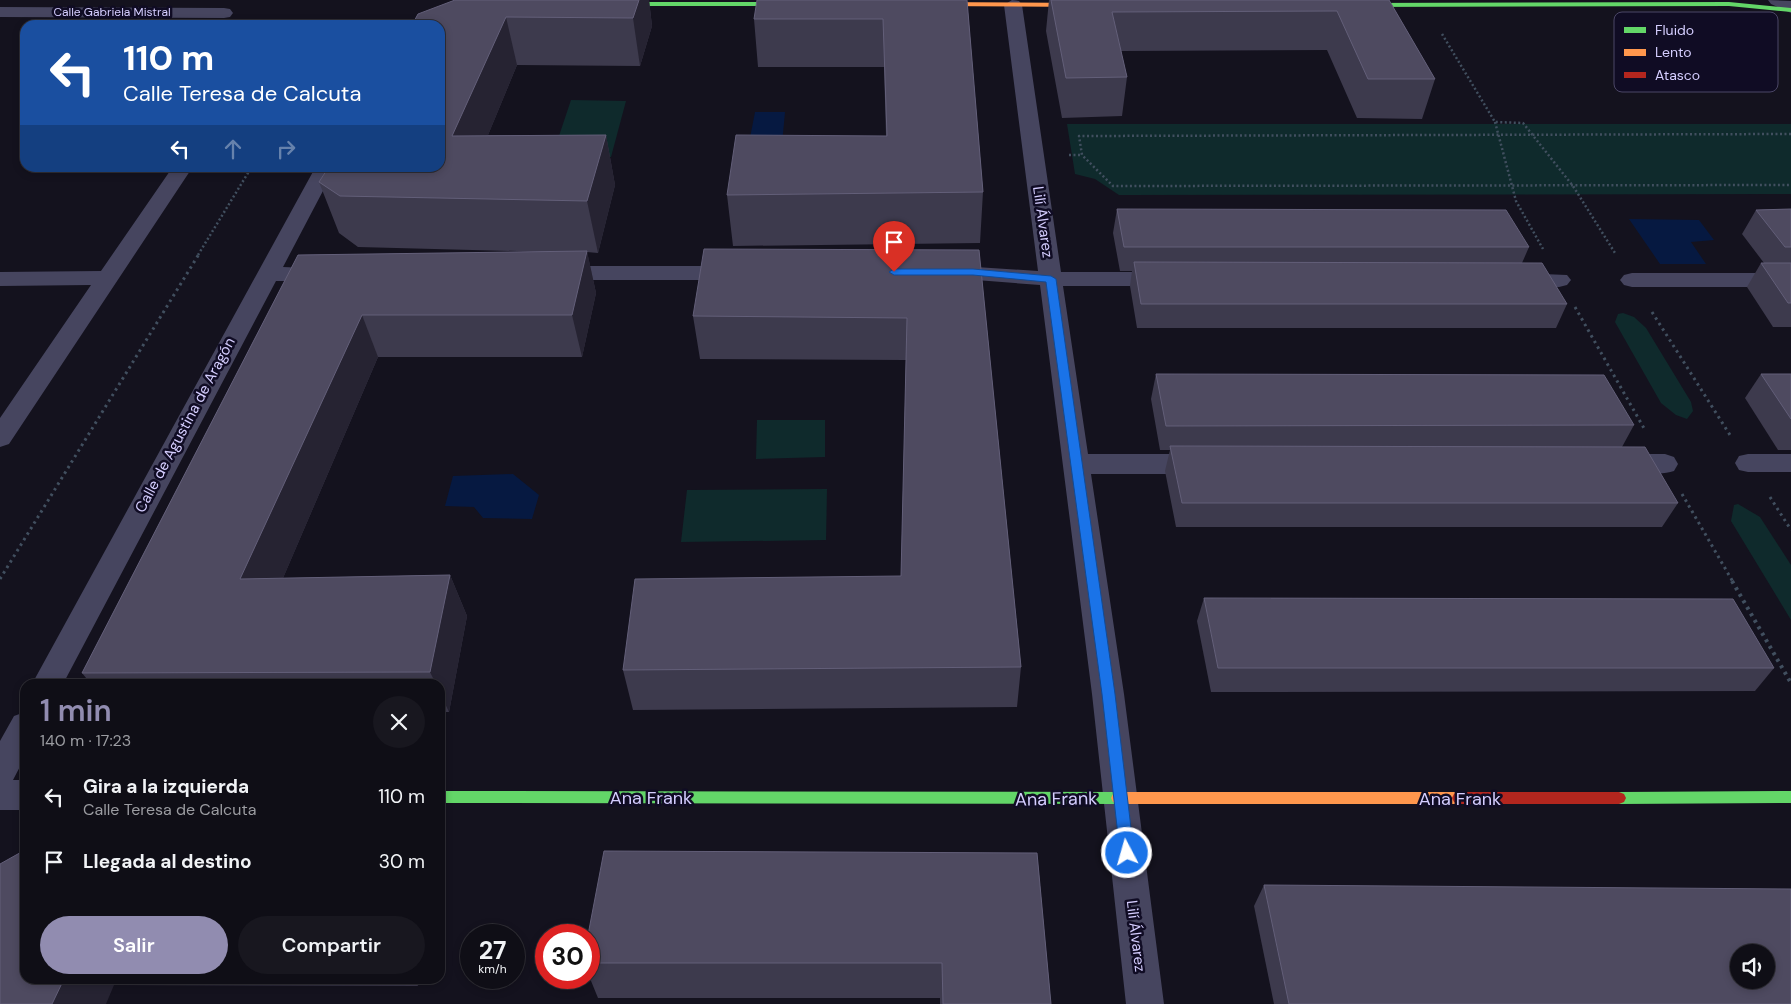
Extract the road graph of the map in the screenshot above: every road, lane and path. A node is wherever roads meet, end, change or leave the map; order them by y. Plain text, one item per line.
1 (1777, 0) edge
2 (598, 4) edge
3 (806, 4) edge
4 (915, 4) edge
5 (1013, 5) junction
6 (1101, 5) edge
7 (1346, 5) edge
8 (1425, 5) junction
9 (1791, 9) edge
10 (0, 12) edge
11 (226, 13) edge
12 (1495, 122) junction
13 (1791, 134) edge
14 (1499, 135) junction
15 (1533, 135) junction
16 (179, 172) edge
17 (249, 172) edge
18 (323, 172) edge
19 (1791, 185) edge
20 (1512, 186) junction
21 (1573, 186) junction
22 (923, 272) edge
23 (535, 273) edge
24 (754, 273) edge
25 (266, 274) junction
26 (346, 274) edge
27 (107, 278) junction
28 (0, 279) edge
29 (1051, 279) junction
30 (1190, 279) edge
31 (1490, 280) edge
32 (1560, 280) junction
33 (1632, 280) junction
34 (1791, 280) edge
35 (0, 438) edge
36 (1748, 463) joint
37 (1791, 463) edge
38 (1075, 464) junction
39 (1222, 464) edge
40 (1596, 464) edge
41 (1665, 464) junction
42 (0, 579) edge
43 (50, 679) edge
44 (1791, 683) edge
45 (20, 735) edge
46 (0, 772) edge
47 (0, 795) edge
48 (20, 795) edge
49 (445, 797) edge
50 (1791, 797) edge
51 (1122, 798) junction
52 (1145, 1004) edge

1 - 9 street
2 - 3 street
4 - 5 street
5 - 6 street
5 - 29 street, Lilí Álvarez
7 - 8 street
8 - 9 street
8 - 12 path
10 - 11 street, Calle Gabriela Mistral
12 - 14 path
12 - 15 path
13 - 15 path
14 - 15 path
14 - 20 path
14 - 20 path
15 - 21 path
16 - 27 street
17 - 42 path
18 - 25 street, Calle de Agustina de Aragón
19 - 21 path
20 - 21 path
20 - 32 path
21 - 33 path
22 - 29 street
23 - 24 street
25 - 26 street
25 - 43 street, Calle de Agustina de Aragón
27 - 28 street
27 - 35 street
29 - 30 street
29 - 38 street, Lilí Álvarez
31 - 32 street
32 - 41 path
33 - 34 street
33 - 36 path
36 - 37 street
38 - 39 street
38 - 51 street, Lilí Álvarez
40 - 41 street
41 - 44 path
45 - 46 street
47 - 48 street
49 - 51 street, Ana Frank
50 - 51 street, Ana Frank
51 - 52 street, Lilí Álvarez

